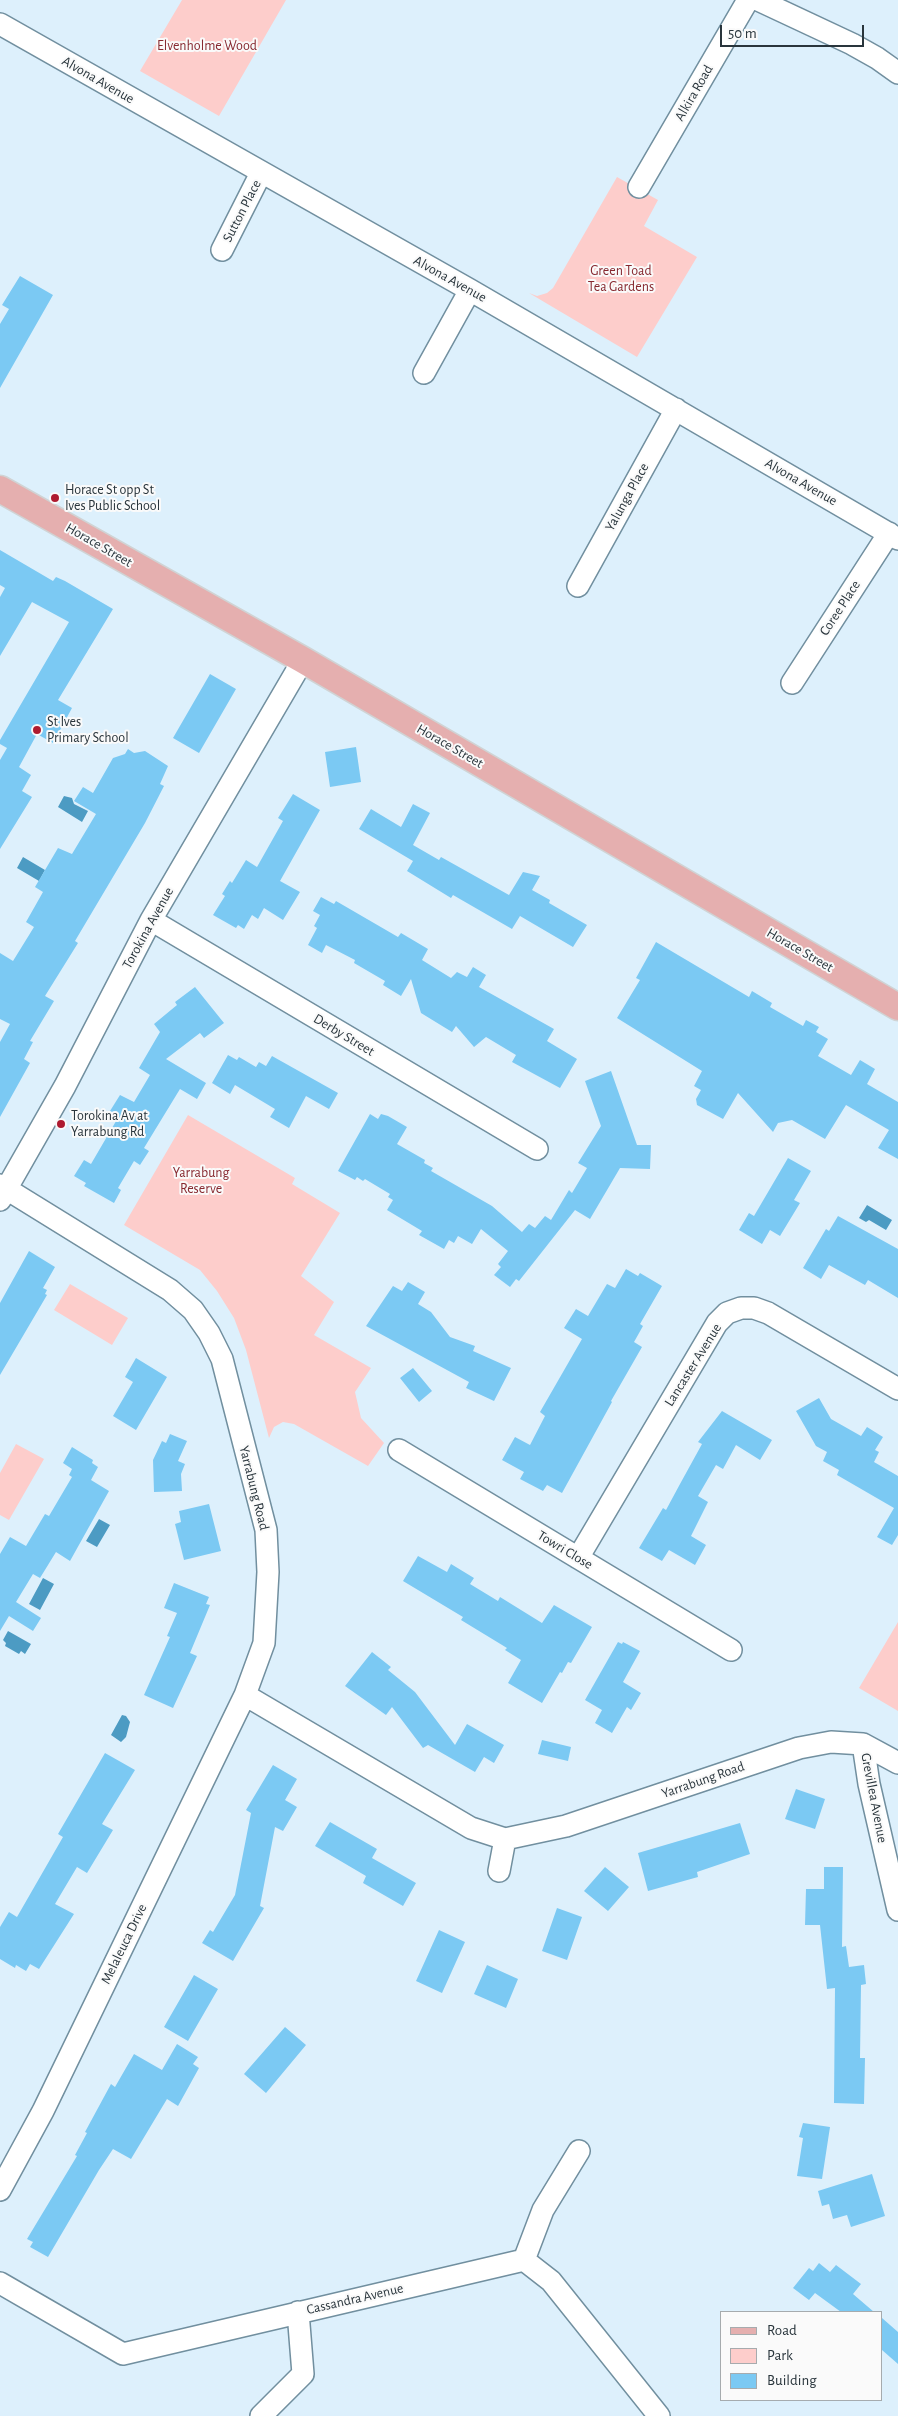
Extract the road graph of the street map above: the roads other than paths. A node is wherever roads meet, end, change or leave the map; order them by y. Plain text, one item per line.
1 (748, 0) edge
2 (758, 0) edge
3 (0, 24) edge
4 (898, 73) edge
5 (262, 173) junction
6 (639, 187) dead end
7 (222, 250) dead end
8 (470, 290) junction
9 (424, 373) dead end
10 (676, 408) junction
11 (0, 489) edge
12 (893, 536) edge
13 (578, 586) dead end
14 (303, 660) junction
15 (792, 683) dead end
16 (151, 920) junction
17 (898, 1007) edge
18 (537, 1149) dead end
19 (2, 1191) edge
20 (898, 1389) edge
21 (399, 1450) dead end
22 (578, 1558) junction
23 (731, 1650) dead end
24 (245, 1695) junction
25 (863, 1744) junction
26 (898, 1763) edge
27 (505, 1839) junction
28 (499, 1871) dead end
29 (898, 1910) edge
30 (578, 2151) dead end
31 (0, 2190) edge
32 (524, 2260) junction
33 (0, 2283) edge
34 (298, 2312) junction
35 (261, 2416) edge
36 (659, 2416) edge

1 - 6 street, Alkira Road
2 - 4 street
3 - 5 street, Alvona Avenue
5 - 7 street, Sutton Place
5 - 8 street, Alvona Avenue
8 - 9 street
8 - 10 street, Alvona Avenue
10 - 12 street, Alvona Avenue
10 - 13 street, Yalunga Place
11 - 14 main road, Horace Street
12 - 15 street, Coree Place
14 - 16 street, Torokina Avenue
14 - 17 main road, Horace Street
16 - 18 street, Derby Street
16 - 19 street, Torokina Avenue
19 - 24 street, Yarrabung Road
20 - 22 street, Lancaster Avenue
21 - 22 street, Towri Close
22 - 23 street, Towri Close
24 - 27 street, Yarrabung Road
24 - 31 street, Melaleuca Drive
25 - 26 street, Yarrabung Road
25 - 27 street, Yarrabung Road
25 - 29 street, Grevillea Avenue
27 - 28 street
30 - 32 street
32 - 34 street, Cassandra Avenue
32 - 36 street
33 - 34 street, Cassandra Avenue
34 - 35 street

